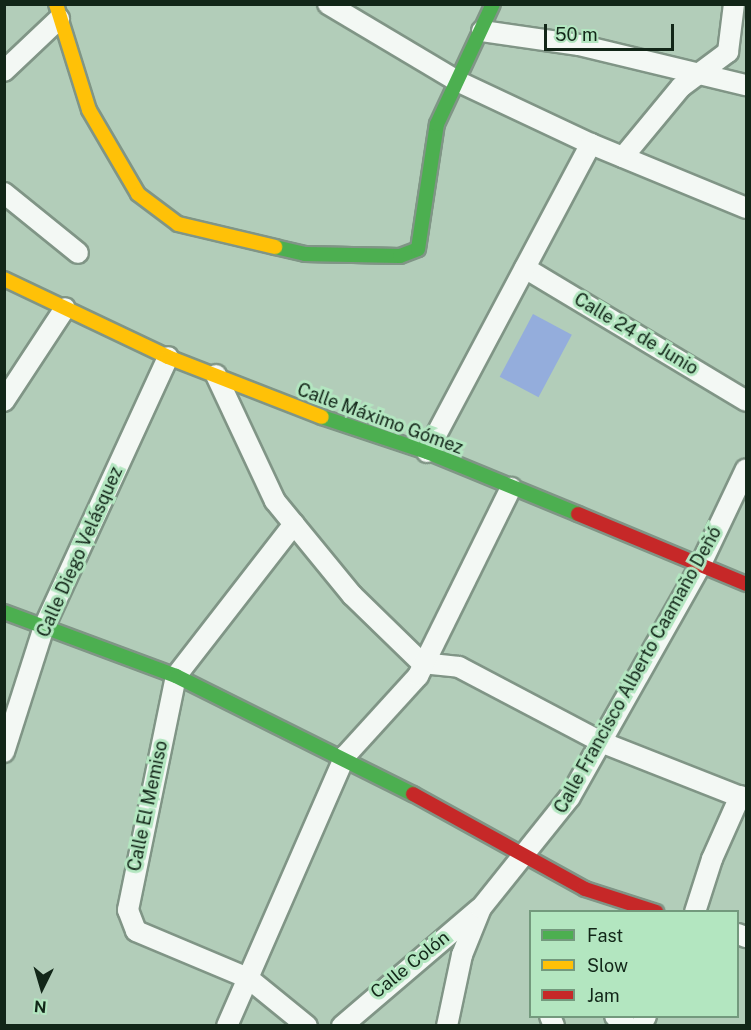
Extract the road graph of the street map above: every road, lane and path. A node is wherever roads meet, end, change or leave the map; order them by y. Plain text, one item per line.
1 (328, 4) edge
2 (493, 4) edge
3 (734, 4) edge
4 (58, 12) edge
5 (482, 31) junction
6 (4, 71) edge
7 (702, 72) junction
8 (457, 81) junction
9 (747, 85) edge
10 (591, 144) junction
11 (623, 157) junction
12 (4, 193) edge
13 (747, 207) edge
14 (78, 253) dead end
15 (525, 268) junction
16 (4, 279) edge
17 (64, 308) junction
18 (168, 357) junction
19 (216, 375) junction
20 (747, 400) edge
21 (4, 401) edge
22 (427, 453) junction
23 (747, 469) edge
24 (511, 488) junction
25 (294, 524) junction
26 (700, 566) junction
27 (747, 584) edge
28 (4, 612) edge
29 (44, 627) junction
30 (422, 663) junction
31 (176, 676) junction
32 (601, 742) junction
33 (4, 752) edge
34 (345, 756) junction
35 (743, 798) edge
36 (524, 858) junction
37 (481, 908) junction
38 (650, 910) edge
39 (696, 910) edge
40 (248, 978) junction
41 (227, 1026) edge
42 (307, 1026) edge
43 (342, 1026) edge
44 (447, 1026) edge

1 - 8 street
2 - 5 street
3 - 7 street
4 - 6 street
4 - 8 street
5 - 7 street
5 - 8 street
7 - 9 street
7 - 11 street
8 - 10 street
10 - 11 street
10 - 15 street
11 - 13 street
12 - 14 street
15 - 20 street, Calle 24 de Junio
15 - 22 street
16 - 17 street, Calle Máximo Gómez
17 - 18 street, Calle Máximo Gómez
17 - 21 street
18 - 19 street, Calle Máximo Gómez
18 - 29 street, Calle Diego Velásquez
19 - 22 street, Calle Máximo Gómez
19 - 25 street
22 - 24 street, Calle Máximo Gómez
23 - 26 street, Calle Francisco Alberto Caamaño Deñó
24 - 26 street, Calle Máximo Gómez
24 - 30 street
25 - 30 street
25 - 31 street, Calle El Memiso
26 - 27 street, Calle Máximo Gómez
26 - 32 street, Calle Francisco Alberto Caamaño Deñó
28 - 29 street
29 - 31 street
29 - 33 street, Calle Diego Velásquez
30 - 32 street
30 - 34 street
31 - 34 street
31 - 40 street, Calle El Memiso
32 - 35 street
32 - 36 street, Calle Francisco Alberto Caamaño Deñó
34 - 36 street
34 - 40 street
35 - 39 street
36 - 37 street, Calle Francisco Alberto Caamaño Deñó
36 - 38 street
37 - 43 street, Calle Colón
37 - 44 street, Calle Francisco Alberto Caamaño Deñó
40 - 41 street
40 - 42 street, Calle El Memiso

